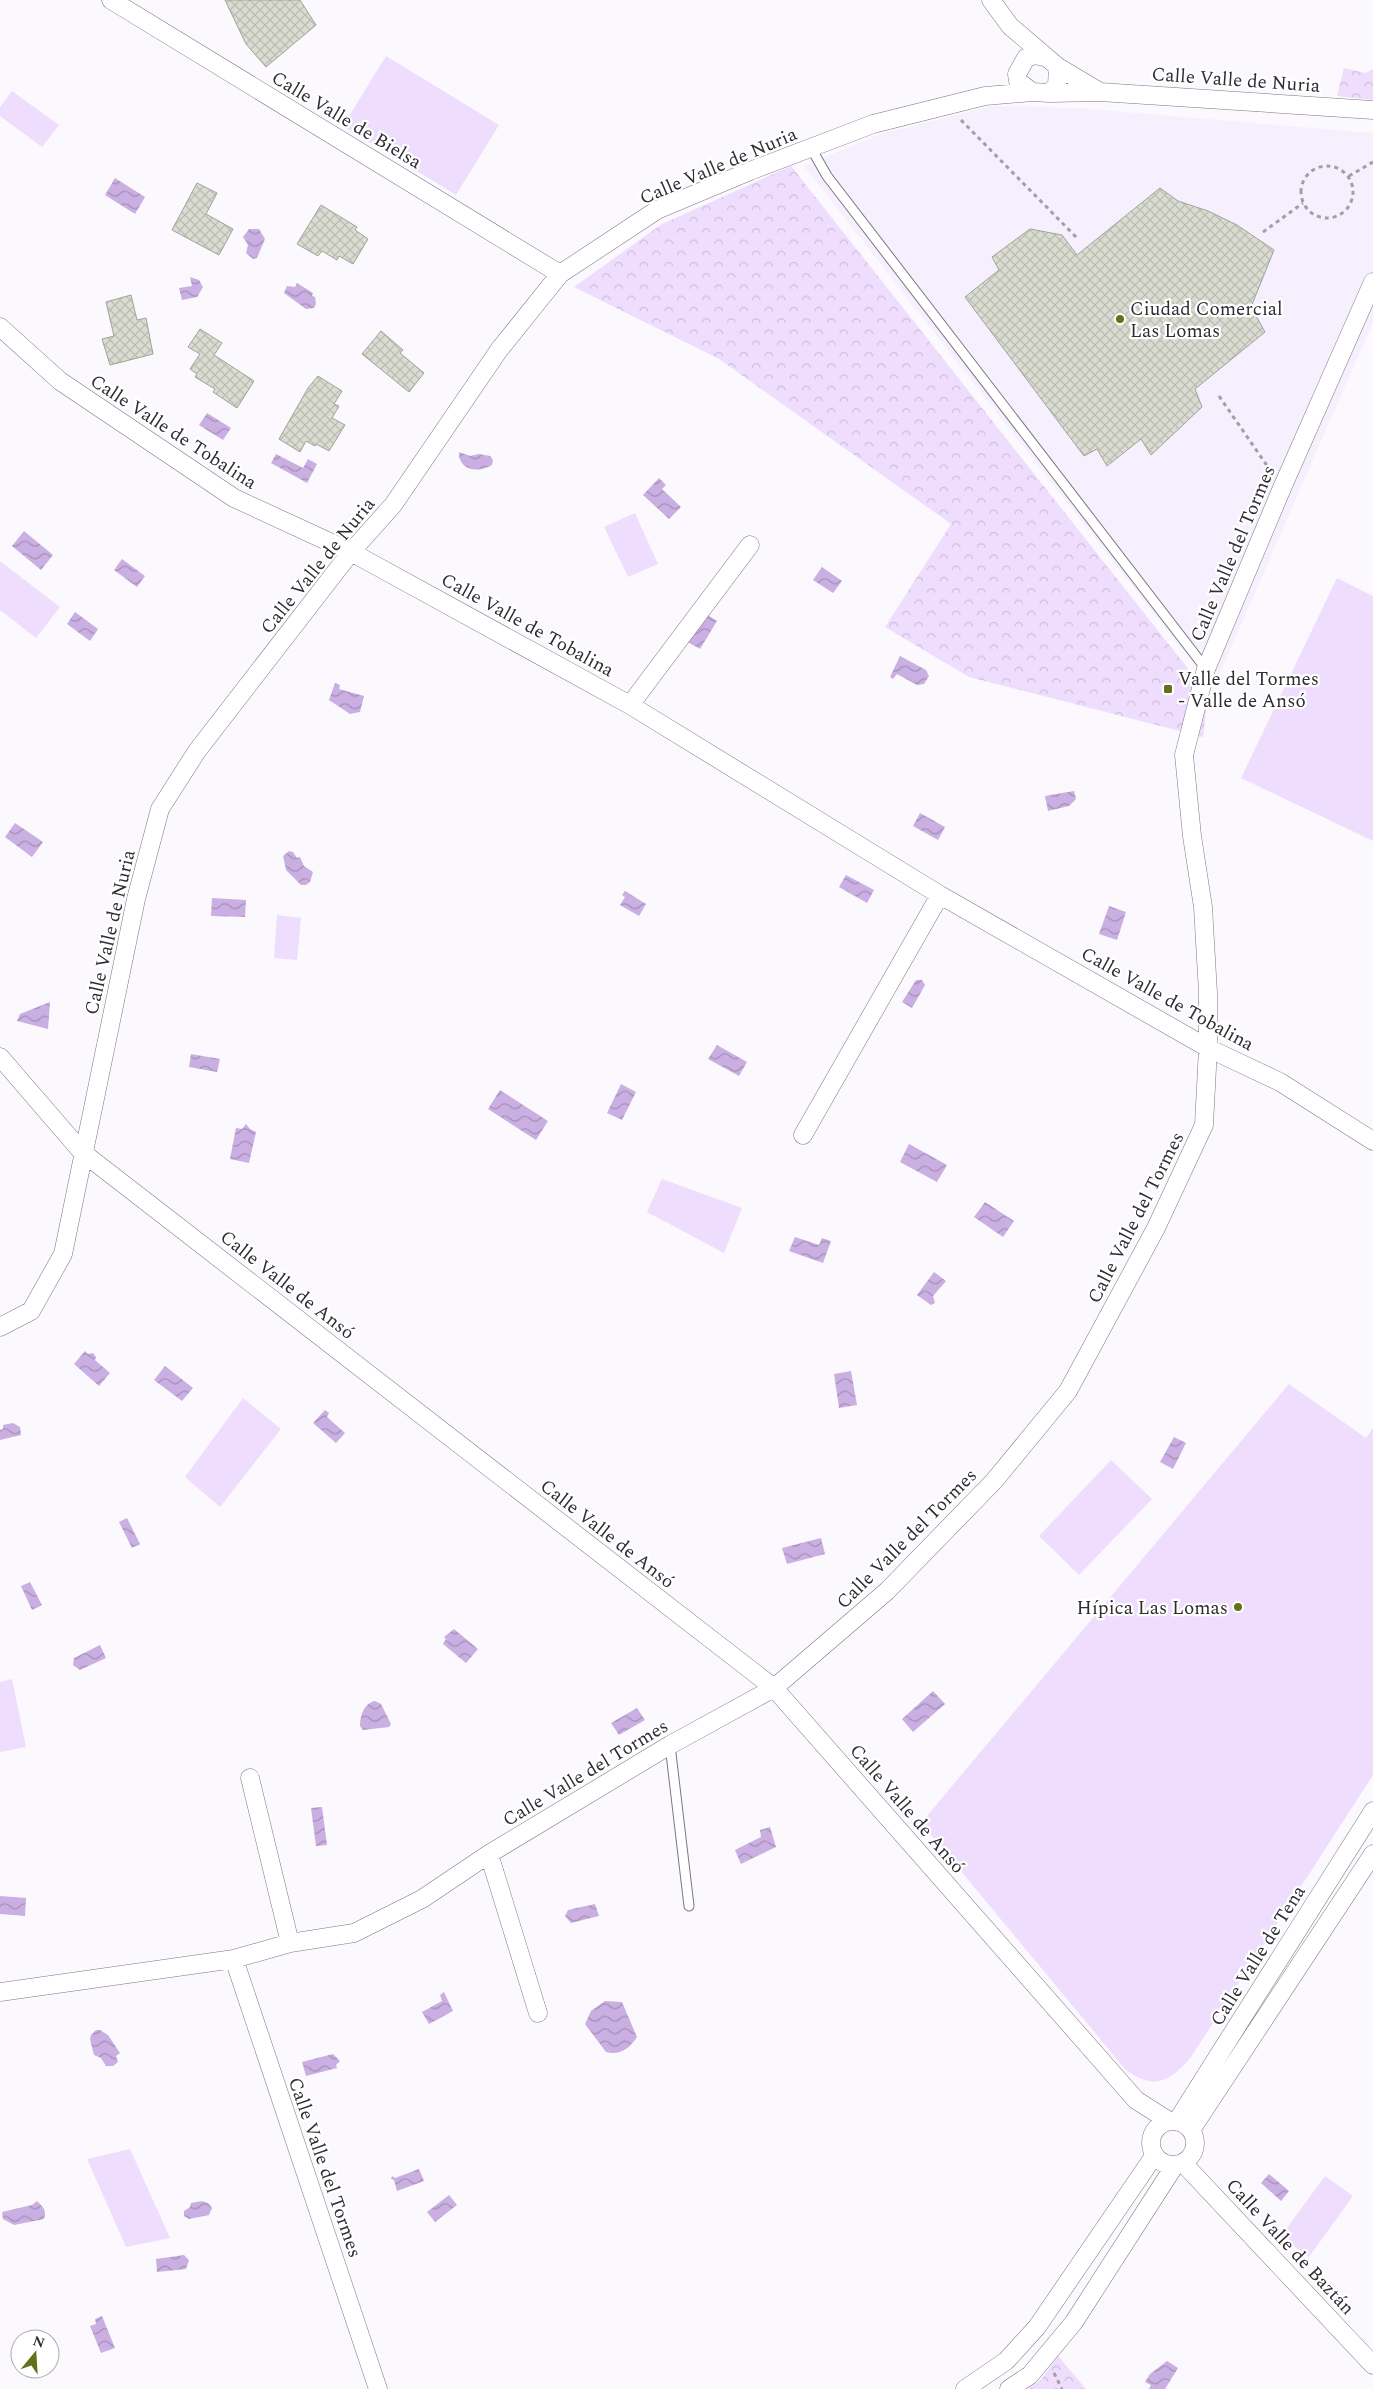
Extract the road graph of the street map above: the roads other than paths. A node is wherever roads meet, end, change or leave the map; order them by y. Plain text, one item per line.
1 (111, 0) edge
2 (991, 0) edge
3 (1010, 26) junction
4 (1051, 62) junction
5 (1019, 69) junction
6 (1032, 92) junction
7 (1100, 92) junction
8 (1050, 93) junction
9 (985, 96) junction
10 (1371, 108) edge
11 (811, 148) junction
12 (560, 274) junction
13 (1373, 282) edge
14 (0, 327) edge
15 (750, 545) dead end
16 (351, 552) junction
17 (1206, 669) junction
18 (630, 705) junction
19 (940, 895) junction
20 (1208, 1048) junction
21 (0, 1057) edge
22 (803, 1135) dead end
23 (1373, 1141) edge
24 (82, 1152) junction
25 (0, 1327) edge
26 (774, 1688) junction
27 (670, 1745) junction
28 (250, 1778) dead end
29 (1373, 1811) edge
30 (489, 1854) junction
31 (1373, 1854) edge
32 (689, 1906) dead end
33 (290, 1943) junction
34 (234, 1959) junction
35 (0, 1992) edge
36 (538, 2013) dead end
37 (1136, 2100) junction
38 (1179, 2124) junction
39 (1152, 2148) junction
40 (1184, 2160) junction
41 (1373, 2365) edge
42 (378, 2389) edge
43 (965, 2389) edge
44 (1009, 2389) edge

1 - 12 street, Calle Valle de Bielsa
2 - 3 street
3 - 4 street, Calle Valle de Nuria
3 - 5 street
4 - 5 street
4 - 7 street, Calle Valle de Nuria
4 - 8 street
5 - 6 street
5 - 9 street, Calle Valle de Nuria
6 - 8 street
6 - 9 street, Calle Valle de Nuria
7 - 8 street, Calle Valle de Nuria
7 - 10 street, Calle Valle de Nuria
9 - 11 street, Calle Valle de Nuria
11 - 12 street, Calle Valle de Nuria
11 - 17 lane
12 - 16 street, Calle Valle de Nuria
13 - 17 street, Calle Valle del Tormes
14 - 16 street, Calle Valle de Tobalina
15 - 18 street
16 - 18 street, Calle Valle de Tobalina
16 - 24 street, Calle Valle de Nuria
17 - 20 street, Calle Valle del Tormes
18 - 19 street, Calle Valle de Tobalina
19 - 20 street, Calle Valle de Tobalina
19 - 22 street
20 - 23 street, Calle Valle de Tobalina
20 - 26 street, Calle Valle del Tormes
21 - 24 street, Calle Valle de Ansó
24 - 25 street, Calle Valle de Nuria
24 - 26 street, Calle Valle de Ansó
26 - 27 street, Calle Valle del Tormes
26 - 37 street, Calle Valle de Ansó
27 - 30 street, Calle Valle del Tormes
27 - 32 lane
28 - 33 street
29 - 38 street, Calle Valle de Tena
30 - 33 street, Calle Valle del Tormes
30 - 36 street
31 - 38 street, Calle Valle de Tena
33 - 34 street, Calle Valle del Tormes
34 - 35 street, Calle Valle del Tormes
34 - 42 street, Calle Valle del Tormes
37 - 38 street, Calle Valle de Ansó
37 - 39 street, Calle Valle de Ansó
38 - 39 street
38 - 40 street
39 - 40 street
39 - 43 street
40 - 41 street, Calle Valle de Baztán
40 - 44 street

